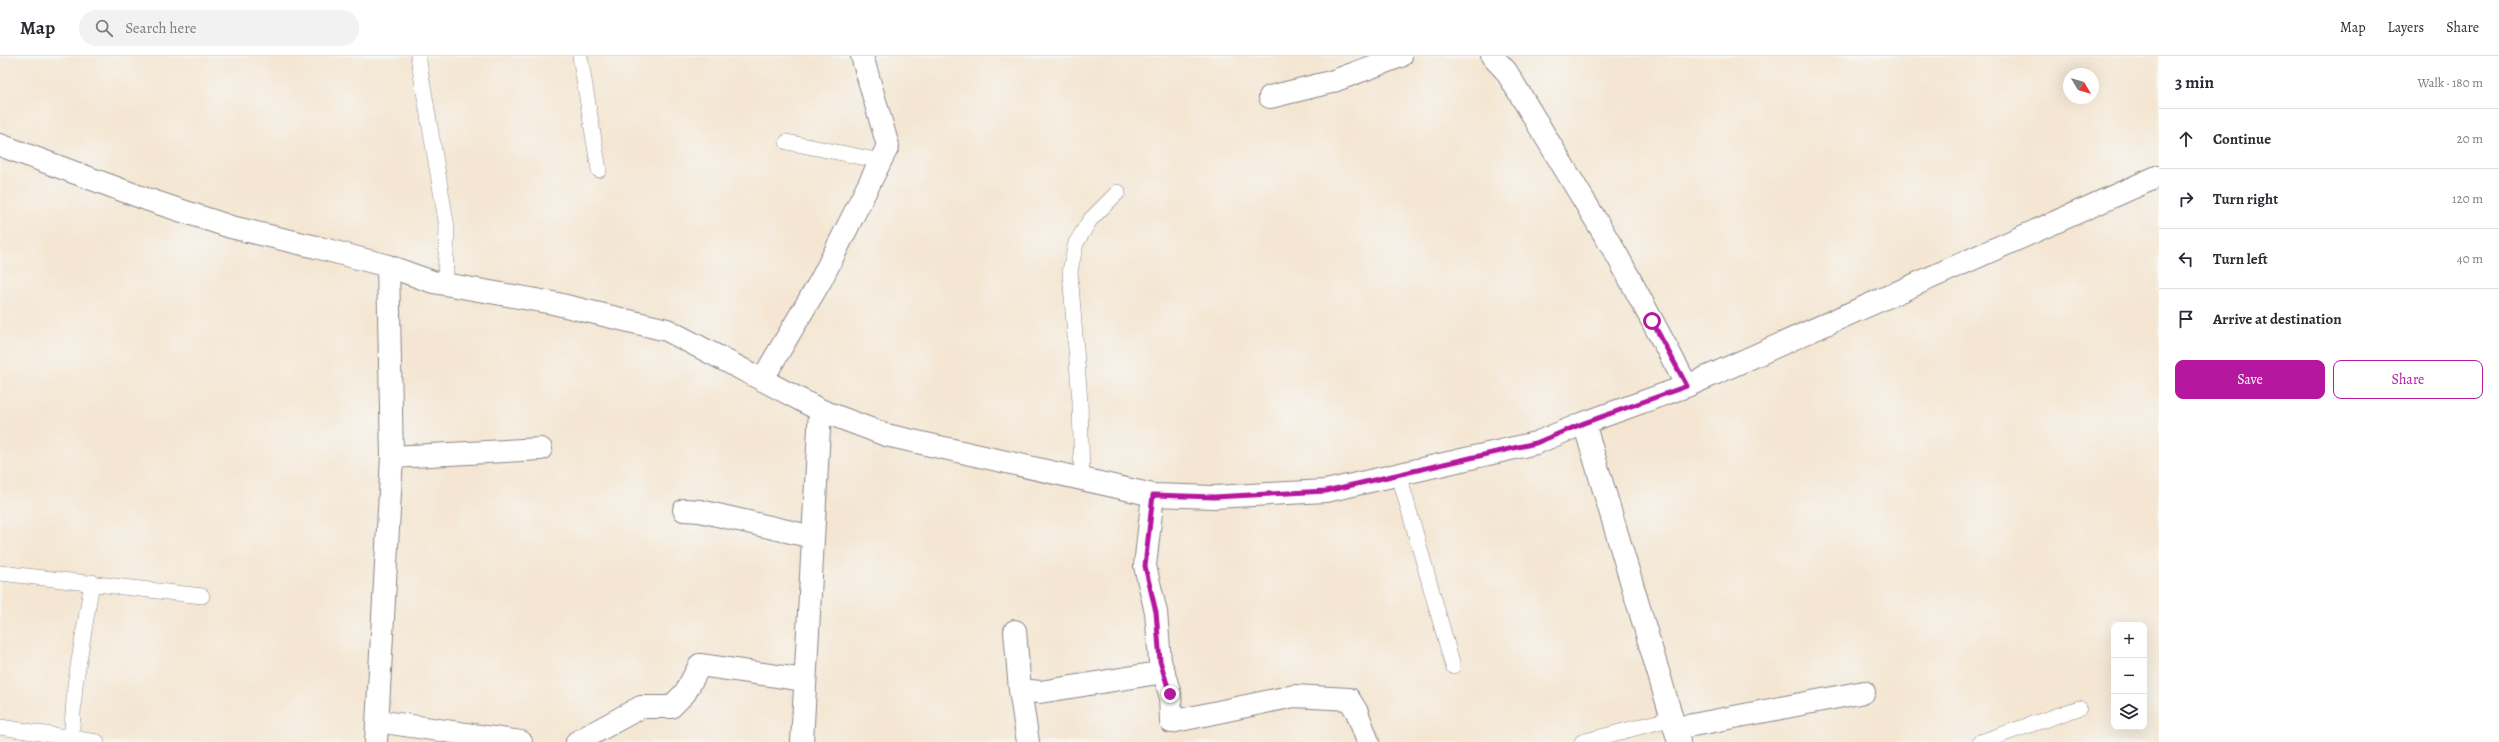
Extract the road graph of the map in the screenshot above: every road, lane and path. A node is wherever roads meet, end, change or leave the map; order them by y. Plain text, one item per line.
1 (418, 56) edge
2 (580, 56) edge
3 (862, 56) edge
4 (1401, 56) edge
5 (1492, 56) edge
6 (1270, 97) dead end
7 (788, 142) dead end
8 (0, 145) edge
9 (881, 162) junction
10 (599, 170) dead end
11 (2159, 176) edge
12 (1118, 192) dead end
13 (388, 266) junction
14 (445, 284) junction
15 (762, 380) junction
16 (1687, 386) junction
17 (820, 410) junction
18 (1584, 423) junction
19 (541, 449) dead end
20 (392, 457) junction
21 (1399, 475) junction
22 (1082, 480) junction
23 (1153, 495) junction
24 (684, 510) dead end
25 (813, 537) junction
26 (0, 573) edge
27 (92, 582) junction
28 (202, 596) dead end
29 (1015, 630) dead end
30 (1453, 666) dead end
31 (1164, 672) junction
32 (805, 680) junction
33 (1020, 690) junction
34 (1864, 692) dead end
35 (2079, 708) dead end
36 (0, 727) edge
37 (1676, 729) edge
38 (376, 732) edge
39 (71, 740) edge
40 (97, 742) edge
41 (521, 742) edge
42 (577, 742) edge
43 (802, 742) edge
44 (1028, 742) edge
45 (1368, 742) edge
46 (1582, 742) edge
47 (1980, 742) edge

1 - 14 lane
2 - 10 lane
3 - 9 street
4 - 6 street
5 - 16 street
7 - 9 lane
8 - 13 street
9 - 15 street
11 - 16 street
12 - 22 lane
13 - 14 street
13 - 20 street
14 - 15 street
15 - 17 street
16 - 18 street
17 - 22 street
17 - 25 street
18 - 21 street
18 - 37 street
19 - 20 street
20 - 38 street
21 - 23 street
21 - 30 lane
22 - 23 street
23 - 31 street
24 - 25 street
25 - 32 street
26 - 27 lane
27 - 28 lane
27 - 39 lane
29 - 33 street
31 - 33 street
31 - 45 street
32 - 42 street
32 - 43 street
33 - 44 street
34 - 37 street
35 - 47 lane
36 - 39 lane
37 - 46 lane
38 - 41 street
39 - 40 lane

